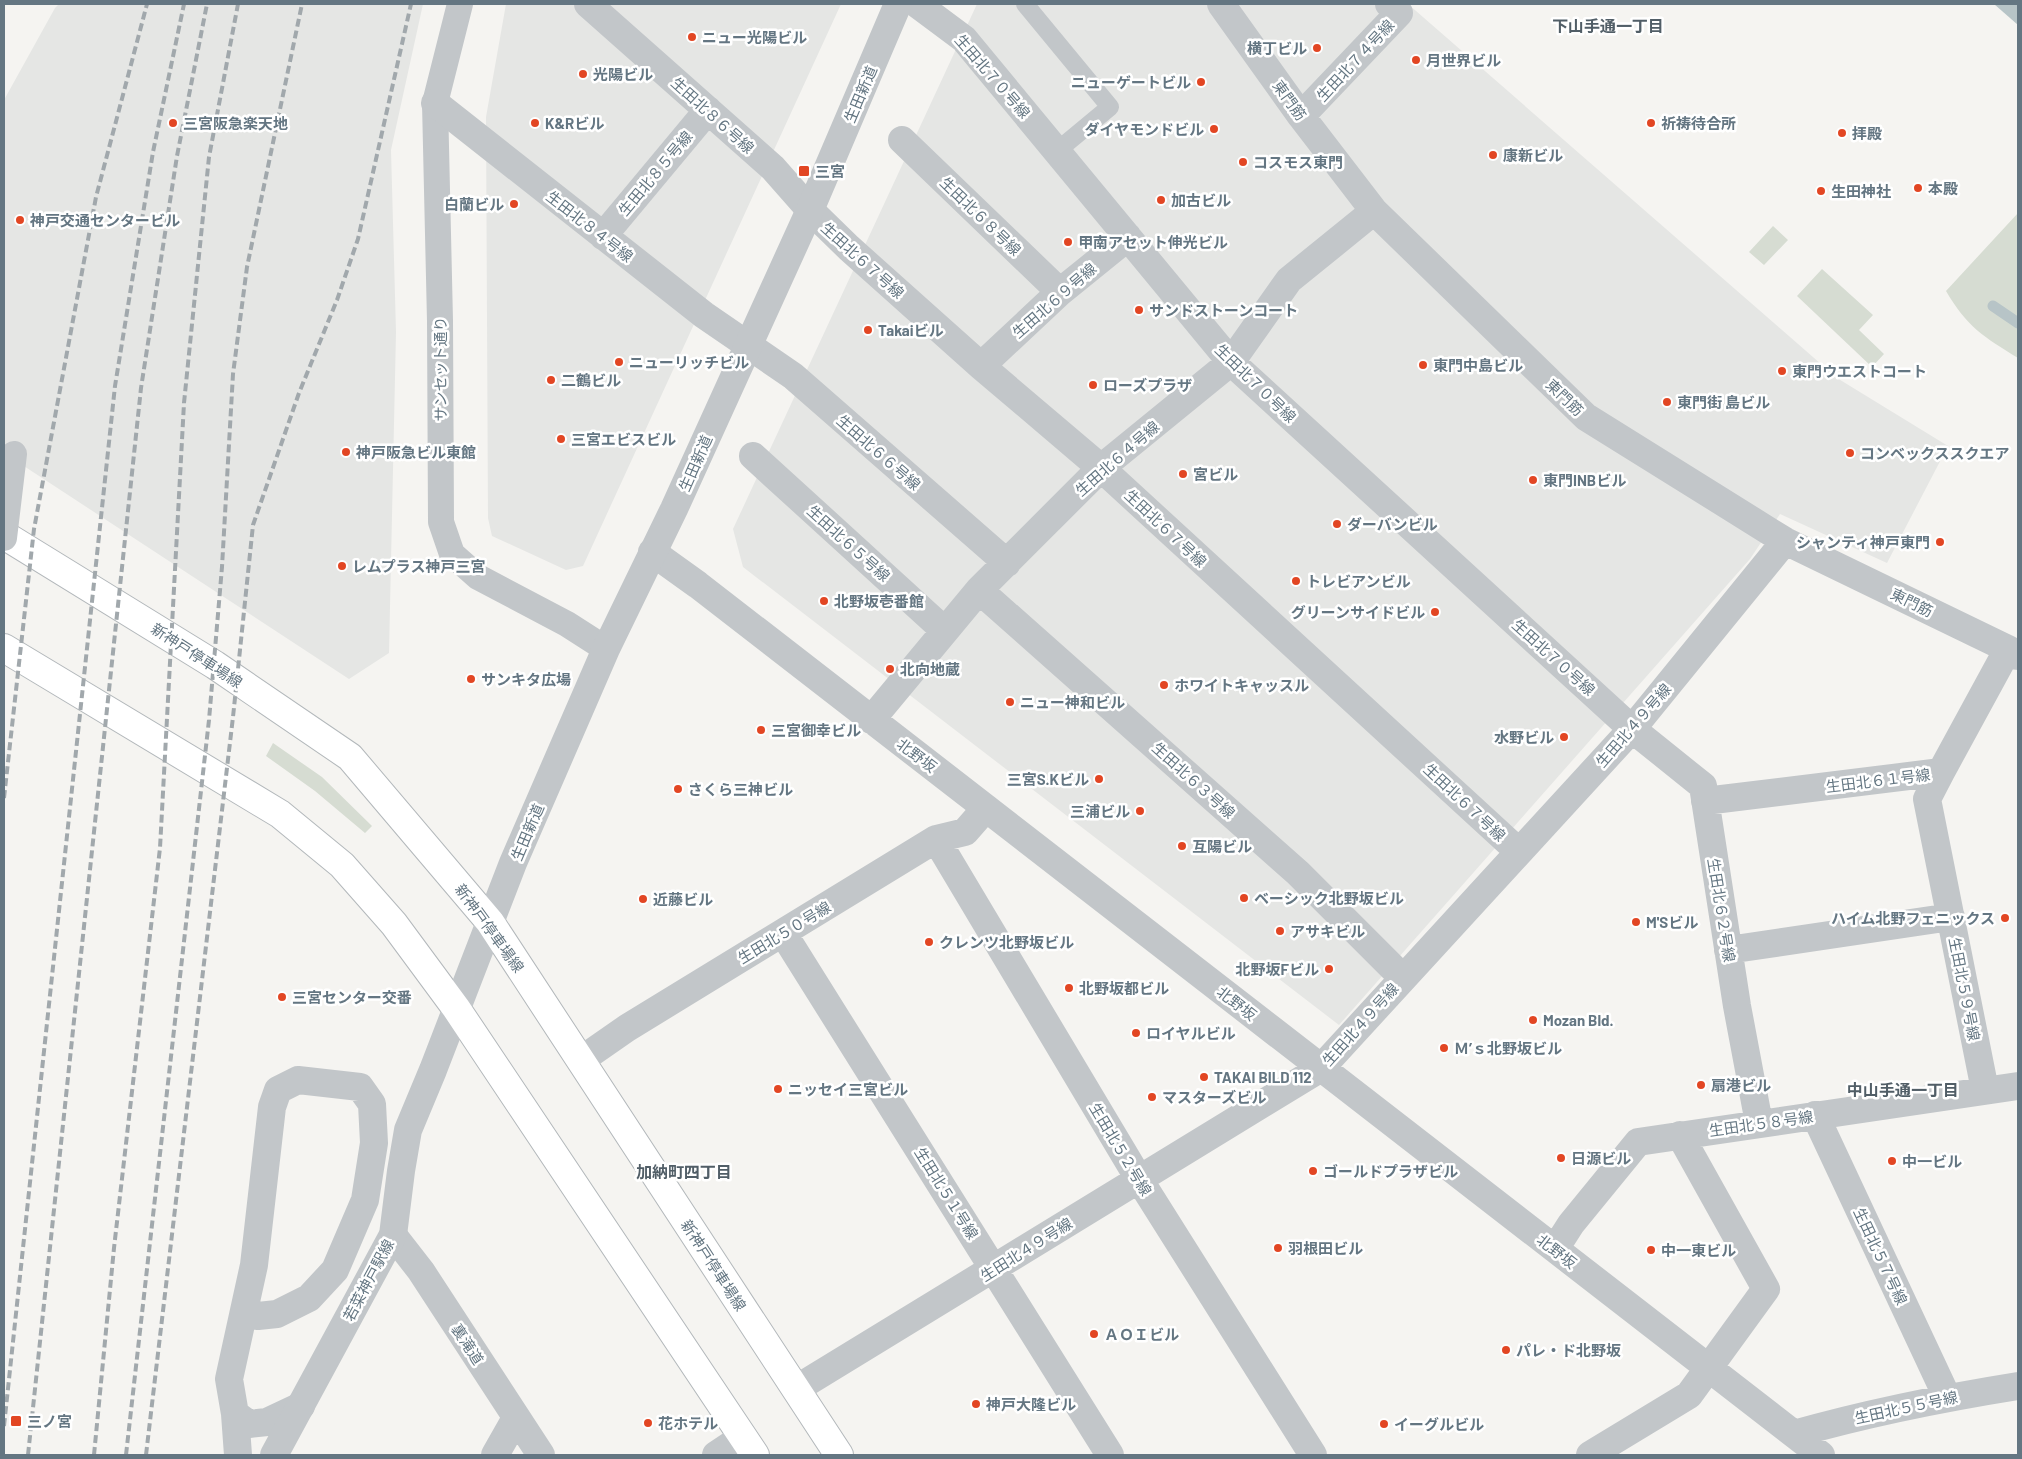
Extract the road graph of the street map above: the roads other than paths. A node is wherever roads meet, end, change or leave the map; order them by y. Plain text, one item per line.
1 (460, 4) edge
2 (898, 4) edge
3 (917, 4) edge
4 (1026, 4) edge
5 (1221, 4) edge
6 (1389, 4) edge
7 (596, 6) edge
8 (436, 103) junction
9 (708, 110) junction
10 (1301, 116) junction
11 (902, 140) dead end
12 (1057, 150) junction
13 (810, 210) junction
14 (1374, 210) junction
15 (603, 236) junction
16 (1128, 237) junction
17 (1060, 292) junction
18 (748, 346) junction
19 (1231, 362) junction
20 (981, 366) junction
21 (14, 454) dead end
22 (753, 456) dead end
23 (1101, 468) junction
24 (4, 536) edge
25 (1785, 541) junction
26 (652, 552) junction
27 (1007, 563) junction
28 (980, 590) junction
29 (945, 630) junction
30 (4, 648) edge
31 (606, 649) junction
32 (2013, 653) edge
33 (871, 720) junction
34 (1632, 729) junction
35 (1941, 772) junction
36 (1705, 801) junction
37 (986, 808) junction
38 (936, 840) junction
39 (1518, 852) junction
40 (1951, 917) junction
41 (490, 922) junction
42 (783, 933) junction
43 (1728, 950) junction
44 (1402, 977) junction
45 (456, 1008) junction
46 (581, 1060) junction
47 (1321, 1068) junction
48 (2018, 1086) edge
49 (1985, 1090) junction
50 (1815, 1115) junction
51 (1759, 1123) junction
52 (1680, 1135) junction
53 (1139, 1179) junction
54 (393, 1234) junction
55 (1554, 1249) junction
56 (994, 1268) junction
57 (244, 1312) junction
58 (1709, 1368) junction
59 (2018, 1386) edge
60 (796, 1389) junction
61 (1947, 1397) junction
62 (301, 1406) junction
63 (235, 1414) junction
64 (516, 1418) junction
65 (1794, 1434) junction
66 (749, 1446) edge
67 (238, 1455) edge
68 (274, 1455) edge
69 (495, 1455) edge
70 (541, 1455) edge
71 (716, 1455) edge
72 (839, 1455) edge
73 (1110, 1455) edge
74 (1313, 1455) edge
75 (1590, 1455) edge
76 (1821, 1455) edge

1 - 8 street, サンセット通り
2 - 13 street, 生田新道
3 - 12 street, 生田北７０号線
4 - 12 lane
5 - 10 street, 東門筋
6 - 10 street, 生田北７４号線
7 - 9 street, 生田北８６号線
8 - 15 street, 生田北８４号線
8 - 31 street, サンセット通り
9 - 13 street, 生田北８６号線
9 - 15 street, 生田北８５号線
10 - 14 street, 東門筋
11 - 17 street, 生田北６８号線
12 - 16 street, 生田北７０号線
13 - 18 street, 生田新道
13 - 20 street, 生田北６７号線
14 - 19 street, 生田北６４号線
14 - 25 street, 東門筋
15 - 18 street, 生田北８４号線
16 - 17 street, 生田北６９号線
16 - 19 street, 生田北７０号線
17 - 20 street, 生田北６９号線
18 - 26 street, 生田新道
18 - 27 street, 生田北６６号線
19 - 23 street, 生田北６４号線
19 - 34 street, 生田北７０号線
20 - 23 street, 生田北６７号線
21 - 24 street, bridge
22 - 29 street, 生田北６５号線
23 - 27 street, 生田北６４号線
23 - 39 street, 生田北６７号線
24 - 41 main road, 新神戸停車場線
25 - 32 street, 東門筋
25 - 34 street, 生田北４９号線
26 - 31 street, 生田新道
26 - 33 street, 北野坂
27 - 28 street, 生田北６４号線
28 - 29 street, 生田北６４号線
28 - 44 street, 生田北６３号線
29 - 33 street, 生田北６４号線
30 - 45 main road
31 - 41 street, 生田新道
32 - 35 street, 生田北６１号線
33 - 37 street, 北野坂
34 - 36 street, 生田北６２号線
34 - 39 street, 生田北４９号線
35 - 36 street, 生田北６１号線
35 - 40 street, 生田北５９号線
36 - 43 street, 生田北６２号線
37 - 38 street, 生田北５０号線
37 - 47 street, 北野坂
38 - 42 street, 生田北５０号線
38 - 53 street, 生田北５２号線
39 - 44 street, 生田北４９号線
40 - 43 street
40 - 49 street, 生田北５９号線
41 - 45 street, 生田新道
41 - 46 main road, 新神戸停車場線
42 - 46 street, 生田北５０号線
42 - 56 street, 生田北５１号線
43 - 51 street, 生田北６２号線
44 - 47 street, 生田北４９号線
45 - 54 street, 若菜神戸駅線
45 - 66 main road
46 - 60 main road, 新神戸停車場線
47 - 53 street, 生田北４９号線
47 - 55 street, 北野坂
48 - 49 street, 生田北５８号線
49 - 50 street, 生田北５８号線
50 - 51 street, 生田北５８号線
50 - 61 street, 生田北５７号線
51 - 52 street, 生田北５８号線
52 - 55 street, 生田北５８号線
52 - 58 street
53 - 56 street, 生田北４９号線
53 - 74 street, 生田北５２号線
54 - 62 street, 若菜神戸駅線
54 - 64 street, 裏滝道
55 - 58 street, 北野坂
56 - 60 street, 生田北４９号線
56 - 73 street, 生田北５１号線
57 - 57 street
57 - 63 street
58 - 65 street, 北野坂
58 - 75 street
59 - 61 street, 生田北５５号線
60 - 72 main road, 新神戸停車場線
61 - 65 street, 生田北５５号線
62 - 63 street
62 - 68 street, 若菜神戸駅線
63 - 67 street
64 - 69 street
64 - 70 street, 裏滝道
65 - 76 street, 北野坂
66 - 71 street

